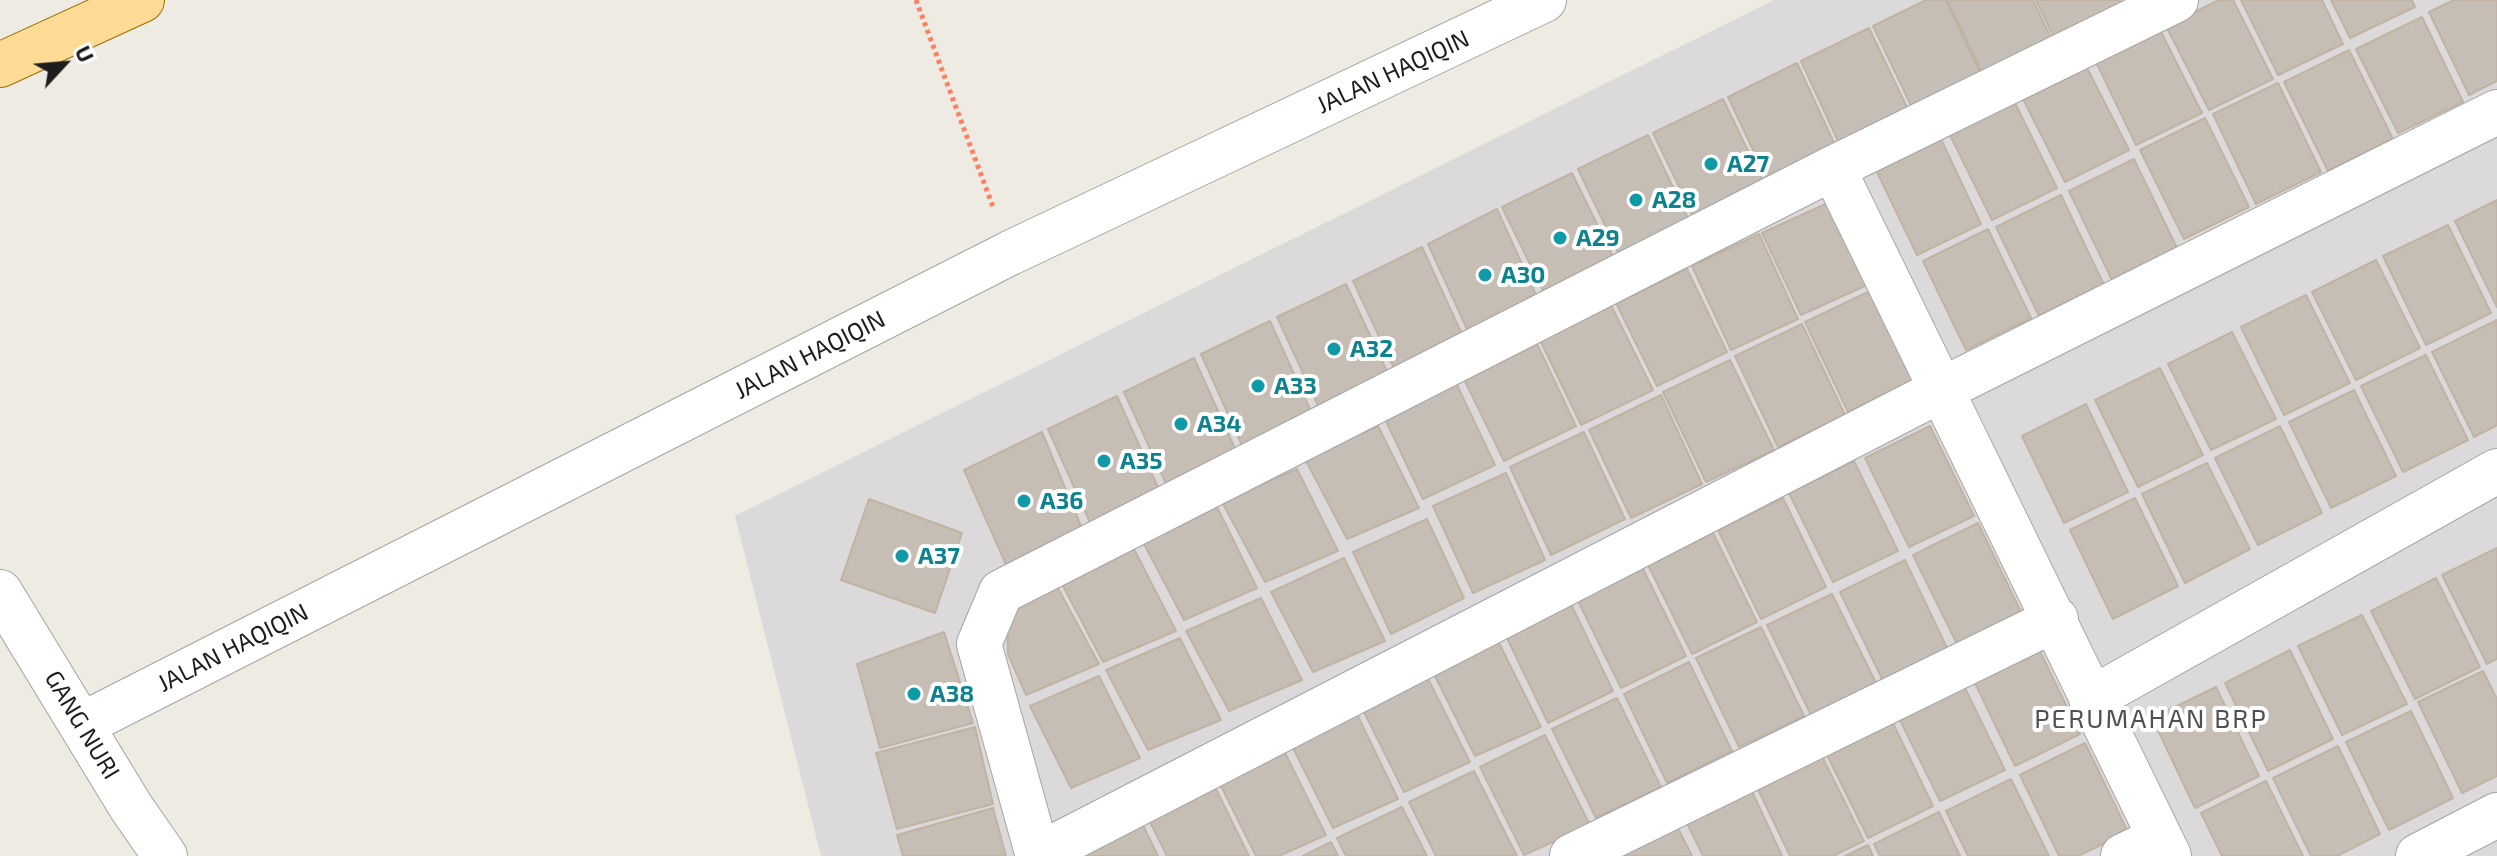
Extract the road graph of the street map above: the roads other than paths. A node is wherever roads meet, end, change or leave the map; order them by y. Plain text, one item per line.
1 (142, 0) edge
2 (1544, 0) edge
3 (2176, 0) edge
4 (0, 65) edge
5 (2497, 112) edge
6 (1833, 168) junction
7 (1941, 390) junction
8 (2497, 471) edge
9 (0, 592) edge
10 (2056, 619) junction
11 (2091, 699) junction
12 (83, 724) junction
13 (2497, 815) edge
14 (2151, 850) edge
15 (1038, 855) edge
16 (165, 856) edge
17 (1572, 856) edge
18 (2418, 856) edge

1 - 4 main road
2 - 12 street, JALAN HAQIQIN
3 - 6 street
5 - 7 street
6 - 7 street
6 - 15 street
7 - 10 street
7 - 15 street
8 - 11 street
9 - 12 street, GANG NURI
10 - 11 street
10 - 17 street
11 - 14 street
12 - 16 street, GANG NURI
13 - 18 street

